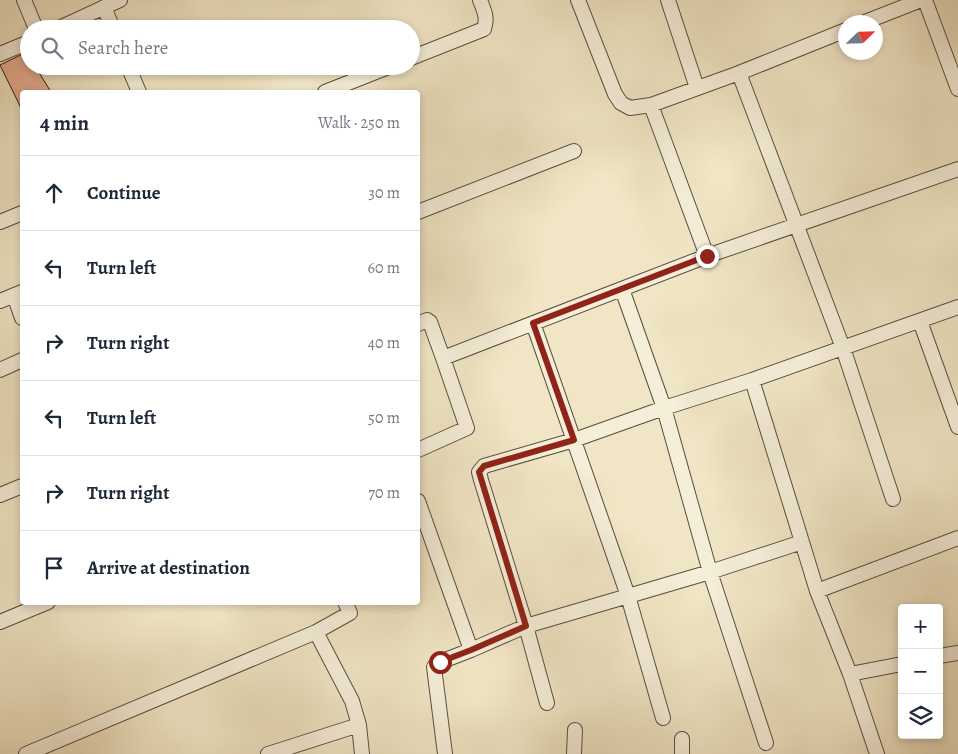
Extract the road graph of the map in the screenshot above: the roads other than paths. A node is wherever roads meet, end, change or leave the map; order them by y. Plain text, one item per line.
1 (24, 0) edge
2 (120, 0) edge
3 (480, 0) edge
4 (578, 0) edge
5 (668, 0) edge
6 (921, 0) edge
7 (925, 0) edge
8 (104, 7) junction
9 (882, 15) edge
10 (32, 20) edge
11 (76, 20) edge
12 (109, 20) edge
13 (838, 33) edge
14 (20, 46) edge
15 (0, 54) edge
16 (420, 54) edge
17 (739, 73) junction
18 (132, 75) edge
19 (368, 75) edge
20 (697, 88) junction
21 (958, 89) edge
22 (138, 90) edge
23 (330, 90) edge
24 (651, 106) junction
25 (574, 151) dead end
26 (958, 169) edge
27 (420, 211) edge
28 (20, 214) edge
29 (0, 222) edge
30 (797, 225) junction
31 (707, 256) junction
32 (622, 289) junction
33 (18, 294) edge
34 (0, 301) edge
35 (958, 306) edge
36 (920, 321) junction
37 (420, 323) edge
38 (533, 323) junction
39 (844, 348) junction
40 (443, 358) junction
41 (20, 361) edge
42 (0, 370) edge
43 (752, 380) junction
44 (664, 408) junction
45 (958, 428) edge
46 (574, 440) junction
47 (420, 449) edge
48 (20, 487) edge
49 (0, 495) edge
50 (893, 499) dead end
51 (420, 507) edge
52 (958, 538) edge
53 (802, 542) junction
54 (710, 572) junction
55 (817, 591) junction
56 (628, 596) junction
57 (41, 605) edge
58 (346, 605) edge
59 (0, 622) edge
60 (526, 626) junction
61 (316, 632) junction
62 (471, 650) junction
63 (958, 653) edge
64 (943, 655) edge
65 (898, 665) edge
66 (850, 674) junction
67 (548, 703) dead end
68 (662, 718) dead end
69 (359, 725) junction
70 (575, 730) dead end
71 (682, 739) dead end
72 (766, 743) dead end
73 (26, 754) edge
74 (268, 754) edge
75 (362, 754) edge
76 (445, 754) edge
77 (574, 754) edge
78 (682, 754) edge
79 (877, 754) edge

1 - 10 street
2 - 8 street
3 - 16 street
4 - 24 street
5 - 20 street
6 - 9 street
7 - 21 street
8 - 11 street
8 - 12 street
13 - 17 street
14 - 15 street
17 - 20 street
17 - 30 street
18 - 22 street
19 - 23 street
20 - 24 street
24 - 31 street
25 - 27 street
26 - 30 street
28 - 29 street
30 - 31 street
30 - 39 street
31 - 32 street
32 - 38 street
32 - 44 street
33 - 34 street
35 - 36 street
36 - 39 street
36 - 45 street
37 - 40 street
38 - 40 street
38 - 46 street
39 - 43 street
39 - 50 street
40 - 47 street
41 - 42 street
43 - 44 street
43 - 53 street
44 - 46 street
44 - 54 street
46 - 56 street
46 - 60 street
48 - 49 street
51 - 62 street
52 - 55 street
53 - 54 street
53 - 55 street
54 - 56 street
54 - 72 street
55 - 66 street
56 - 60 street
56 - 68 street
57 - 59 street
58 - 61 street
60 - 62 street
60 - 67 street
61 - 69 street
61 - 73 street
62 - 76 street
63 - 64 street
65 - 66 street
66 - 79 street
69 - 74 street
69 - 75 street
70 - 77 street
71 - 78 street

